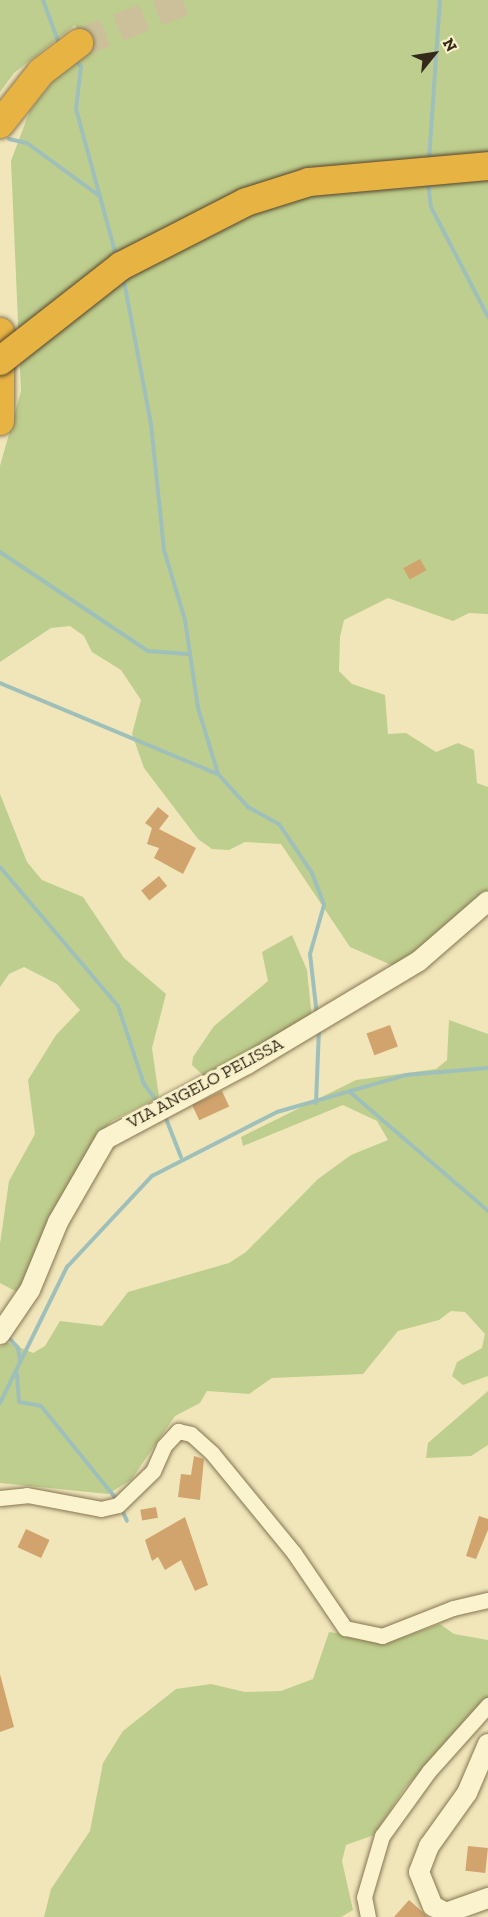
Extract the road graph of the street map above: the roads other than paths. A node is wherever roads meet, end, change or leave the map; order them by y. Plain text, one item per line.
1 (79, 43) tunnel mouth
2 (0, 124) edge
3 (488, 166) edge
4 (0, 332) edge
5 (0, 362) edge
6 (0, 422) edge
7 (488, 901) edge
8 (0, 1334) edge
9 (0, 1498) edge
10 (488, 1600) edge
11 (488, 1705) edge
12 (488, 1744) edge
13 (488, 1898) edge
14 (368, 1917) edge

1 - 2 highway
3 - 5 highway, bridge
4 - 6 highway
7 - 8 street, VIA ANGELO PELISSA
9 - 10 street
11 - 14 street
12 - 13 street

